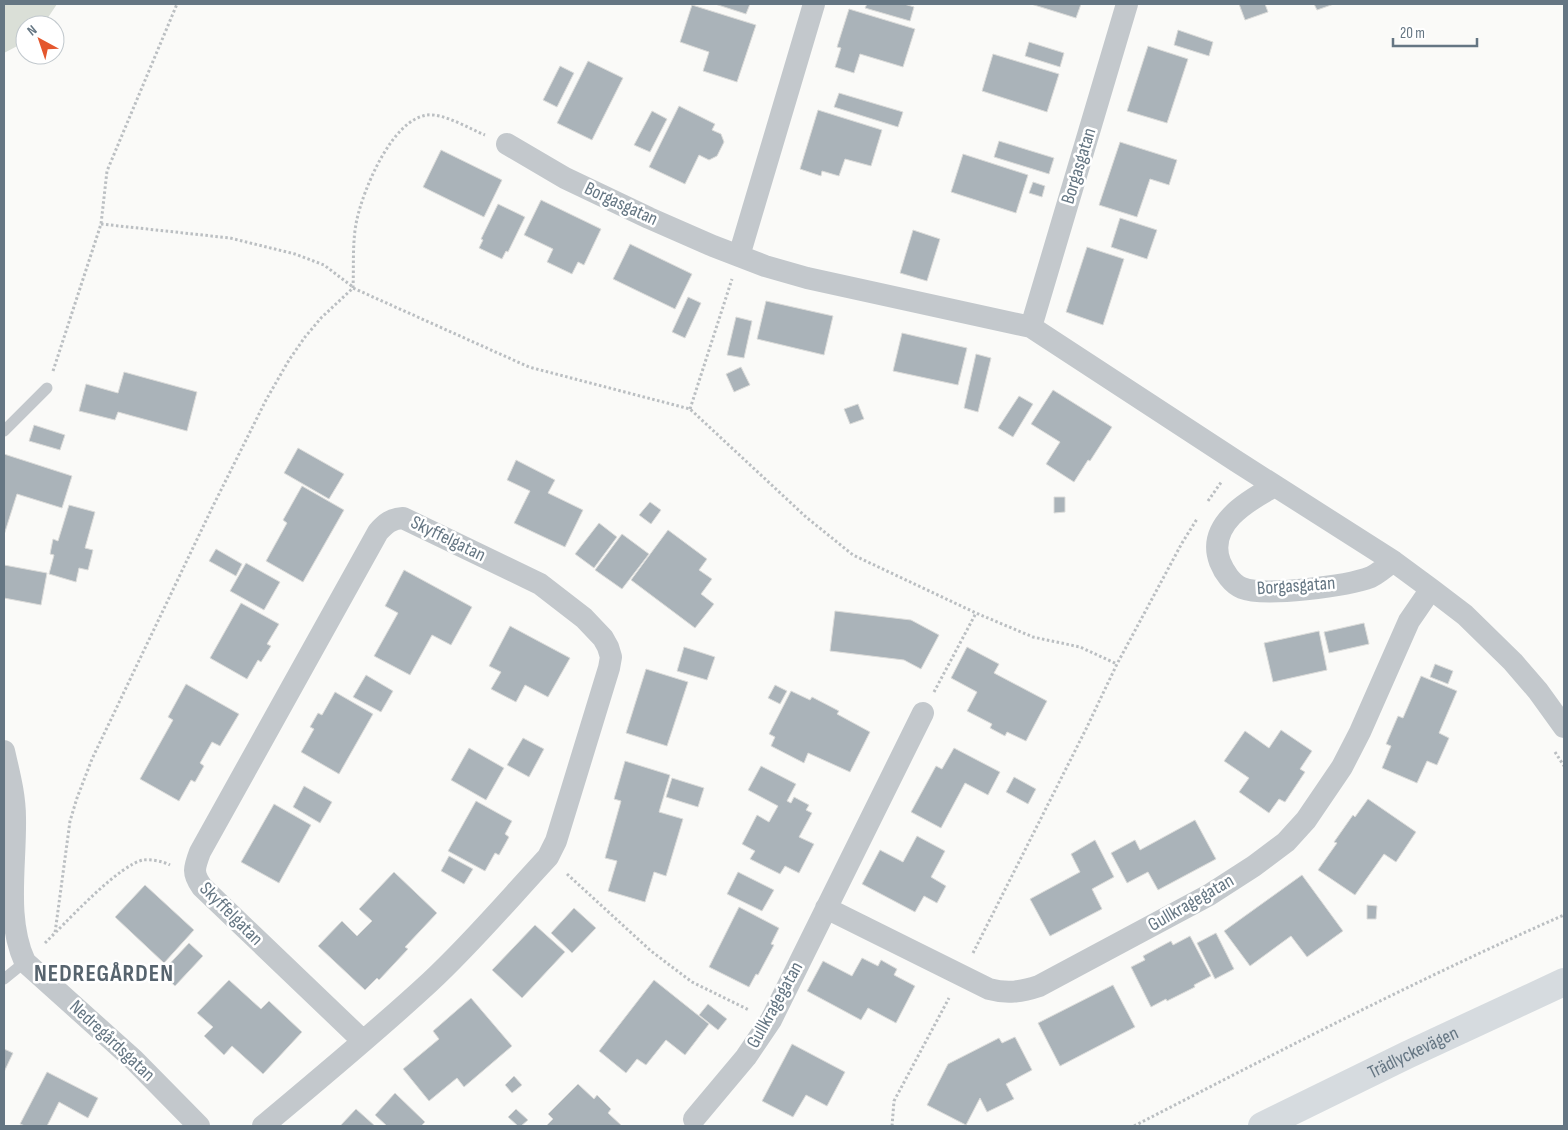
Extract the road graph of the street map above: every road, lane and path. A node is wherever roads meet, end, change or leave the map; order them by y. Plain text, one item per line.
1 (177, 4) edge
2 (814, 4) edge
3 (1127, 4) edge
4 (507, 144) joint
5 (101, 224) junction
6 (739, 256) junction
7 (1031, 327) junction
8 (47, 388) joint
9 (690, 409) dead end
10 (4, 431) edge
11 (1236, 462) junction
12 (1274, 486) junction
13 (1205, 505) dead end
14 (1200, 513) dead end
15 (1393, 561) junction
16 (1431, 589) junction
17 (976, 612) dead end
18 (923, 712) joint
19 (1564, 727) edge
20 (4, 750) edge
21 (548, 857) junction
22 (195, 878) junction
23 (826, 908) junction
24 (1564, 914) edge
25 (55, 933) dead end
26 (25, 962) junction
27 (961, 976) junction
28 (4, 979) edge
29 (1564, 982) edge
30 (770, 1020) junction
31 (363, 1041) junction
32 (694, 1119) dead end
33 (199, 1126) edge
34 (263, 1126) edge
35 (892, 1126) edge
36 (1134, 1126) edge
37 (1262, 1126) edge

1 - 5 path
2 - 6 street
3 - 7 street, Borgasgatan
4 - 5 path
4 - 6 street, Borgasgatan
5 - 8 path
6 - 7 street, Borgasgatan
6 - 9 path
7 - 11 street, Borgasgatan
8 - 10 lane
11 - 12 street, Borgasgatan
11 - 13 path
12 - 15 street, Borgasgatan
12 - 15 street, Borgasgatan
14 - 27 path
15 - 16 street, Borgasgatan
16 - 19 street, Borgasgatan
16 - 27 street, Gullkragegatan
17 - 18 path
18 - 23 street, Gullkragegatan
20 - 26 street, Nedregårdsgatan
21 - 22 street, Skyffelgatan
21 - 30 path
21 - 31 street, Skyffelgatan
22 - 25 path
22 - 31 street, Skyffelgatan
23 - 27 street, Gullkragegatan
23 - 30 street, Gullkragegatan
24 - 36 path
26 - 28 lane
26 - 33 street, Nedregårdsgatan
27 - 35 path
29 - 37 street, Trädlyckevägen
30 - 32 street, Gullkragegatan
31 - 34 street, Skyffelgatan

